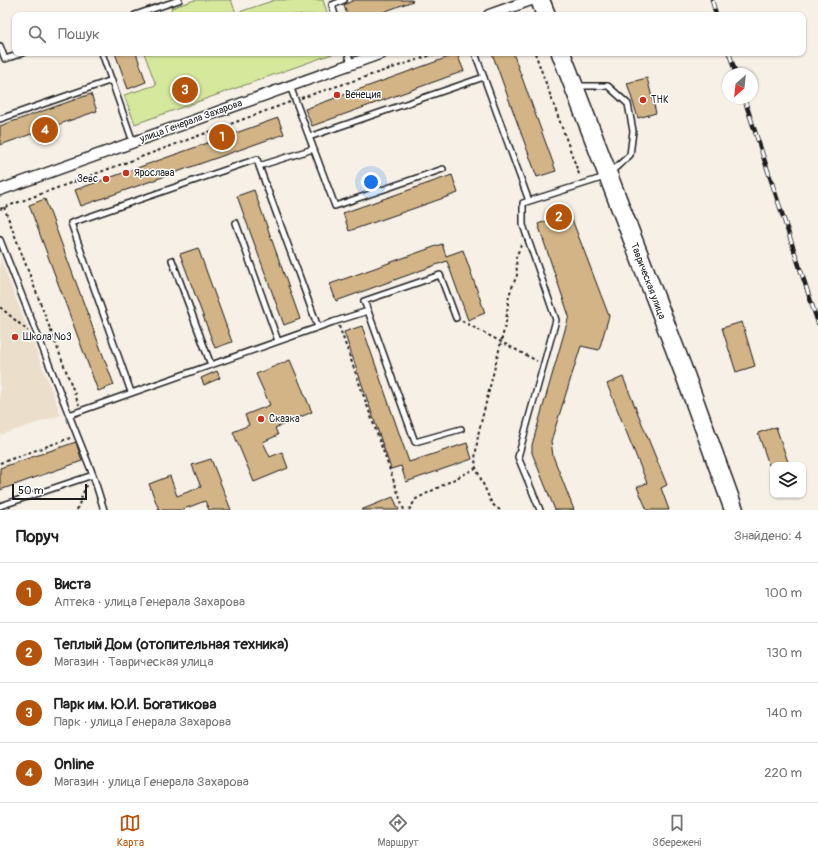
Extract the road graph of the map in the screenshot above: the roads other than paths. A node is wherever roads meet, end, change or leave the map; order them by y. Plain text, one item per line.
1 (179, 0) edge
2 (344, 0) edge
3 (531, 0) edge
4 (540, 0) edge
5 (144, 12) edge
6 (334, 12) edge
7 (497, 12) edge
8 (545, 12) edge
9 (0, 46) edge
10 (14, 56) edge
11 (103, 56) edge
12 (349, 56) edge
13 (374, 56) edge
14 (476, 56) edge
15 (562, 56) edge
16 (351, 64) junction
17 (484, 78) junction
18 (112, 80) junction
19 (290, 86) junction
20 (574, 86) junction
21 (0, 119) edge
22 (309, 137) junction
23 (133, 142) junction
24 (314, 149) junction
25 (260, 166) junction
26 (444, 169) dead end
27 (607, 176) junction
28 (0, 190) edge
29 (530, 201) junction
30 (236, 223) dead end
31 (0, 240) edge
32 (172, 260) dead end
33 (368, 312) junction
34 (456, 318) road end
35 (318, 327) junction
36 (278, 341) junction
37 (211, 365) junction
38 (131, 392) junction
39 (70, 415) junction
40 (461, 429) dead end
41 (91, 476) junction
42 (0, 506) edge
43 (104, 510) edge
44 (540, 510) edge
45 (734, 510) edge

1 - 5 lane
2 - 6 lane
3 - 7 street
4 - 8 highway
9 - 10 lane
11 - 18 lane
12 - 16 lane
13 - 16 street, улица Генерала Захарова
14 - 17 lane
15 - 20 highway, Таврическая улица
16 - 19 street, улица Генерала Захарова
17 - 22 lane
17 - 29 lane
18 - 21 lane
18 - 23 lane
19 - 22 lane
19 - 23 street, улица Генерала Захарова
20 - 27 highway, Таврическая улица
20 - 27 lane
22 - 24 lane
23 - 28 street, улица Генерала Захарова
24 - 25 lane
24 - 26 lane
25 - 35 lane
25 - 38 lane
27 - 29 lane
27 - 45 highway, Таврическая улица
29 - 44 lane
30 - 36 lane
31 - 39 lane
32 - 37 lane
33 - 34 lane
33 - 35 lane
33 - 40 lane
35 - 36 lane
36 - 37 lane
37 - 38 lane
38 - 39 lane
39 - 41 lane
41 - 42 lane
41 - 43 lane

